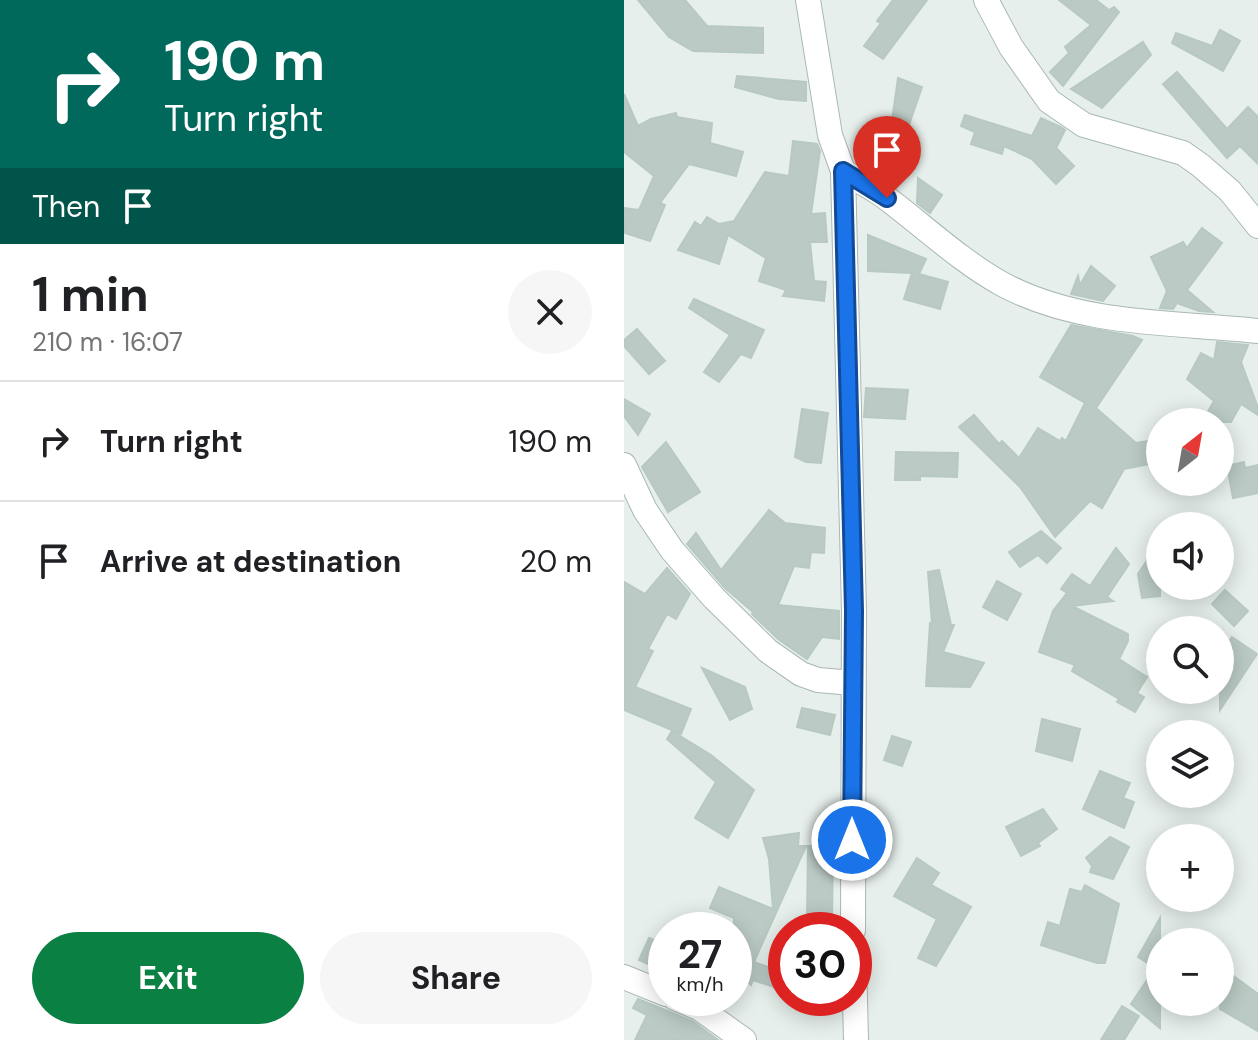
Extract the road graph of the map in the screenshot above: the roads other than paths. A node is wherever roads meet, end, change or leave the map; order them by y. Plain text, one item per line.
1 (808, 0) edge
2 (986, 0) edge
3 (843, 171) junction
4 (1258, 226) edge
5 (1258, 331) edge
6 (624, 465) edge
7 (853, 683) junction
8 (853, 912) edge
9 (624, 977) edge
10 (648, 987) edge
11 (710, 1016) edge
12 (855, 1016) edge
13 (744, 1040) edge
14 (856, 1040) edge

1 - 3 street
2 - 4 street
3 - 5 street
3 - 7 street
6 - 7 street
7 - 8 street
9 - 10 street
11 - 13 street
12 - 14 street

